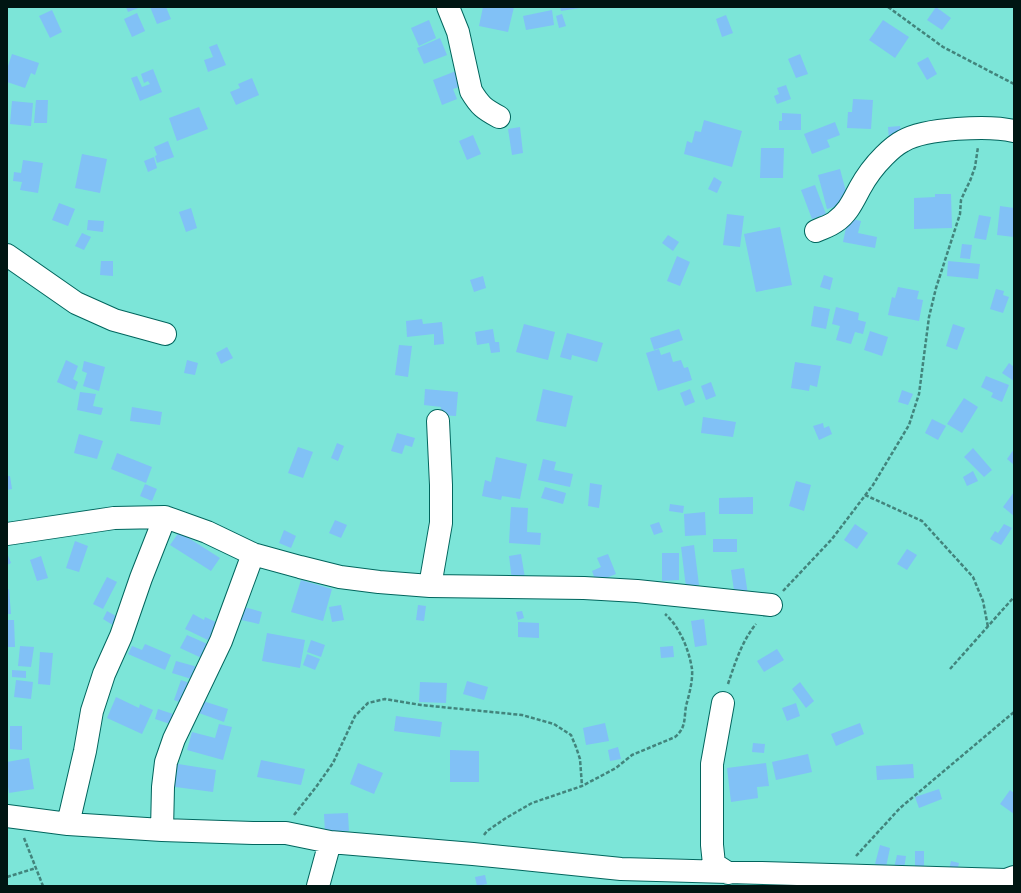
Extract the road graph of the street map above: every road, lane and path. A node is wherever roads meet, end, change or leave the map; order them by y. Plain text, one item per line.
1 (448, 7) edge
2 (888, 7) edge
3 (1014, 84) edge
4 (499, 117) dead end
5 (981, 129) junction
6 (1014, 132) edge
7 (816, 231) dead end
8 (7, 255) edge
9 (165, 334) dead end
10 (438, 422) dead end
11 (866, 495) junction
12 (165, 517) junction
13 (7, 534) edge
14 (253, 554) junction
15 (430, 586) junction
16 (1014, 597) edge
17 (771, 605) junction
18 (664, 614) dead end
19 (988, 626) junction
20 (950, 669) dead end
21 (723, 703) joint
22 (1014, 712) edge
23 (582, 786) junction
24 (11, 816) edge
25 (68, 824) junction
26 (162, 830) junction
27 (286, 833) junction
28 (330, 842) junction
29 (473, 854) junction
30 (36, 868) junction
31 (621, 869) junction
32 (728, 873) junction
33 (837, 876) junction
34 (7, 877) edge
35 (868, 881) edge
36 (1008, 881) edge
37 (43, 886) edge
38 (318, 886) edge
39 (639, 886) edge

1 - 4 street
2 - 3 path
5 - 6 street
5 - 7 street
5 - 11 path
8 - 9 street
10 - 15 street
11 - 17 path
11 - 19 path
12 - 13 street
12 - 14 street
12 - 25 street
14 - 15 street
14 - 26 street
15 - 17 street
16 - 19 path
17 - 21 path
18 - 23 path
19 - 20 path
21 - 32 street
22 - 33 path
23 - 27 path
23 - 29 path
24 - 25 street
24 - 30 path
25 - 26 street
26 - 27 street
27 - 28 street
28 - 29 street
28 - 38 street
29 - 31 street
30 - 34 path
30 - 37 path
31 - 32 street
31 - 39 street
32 - 33 street
33 - 35 street
35 - 36 street

